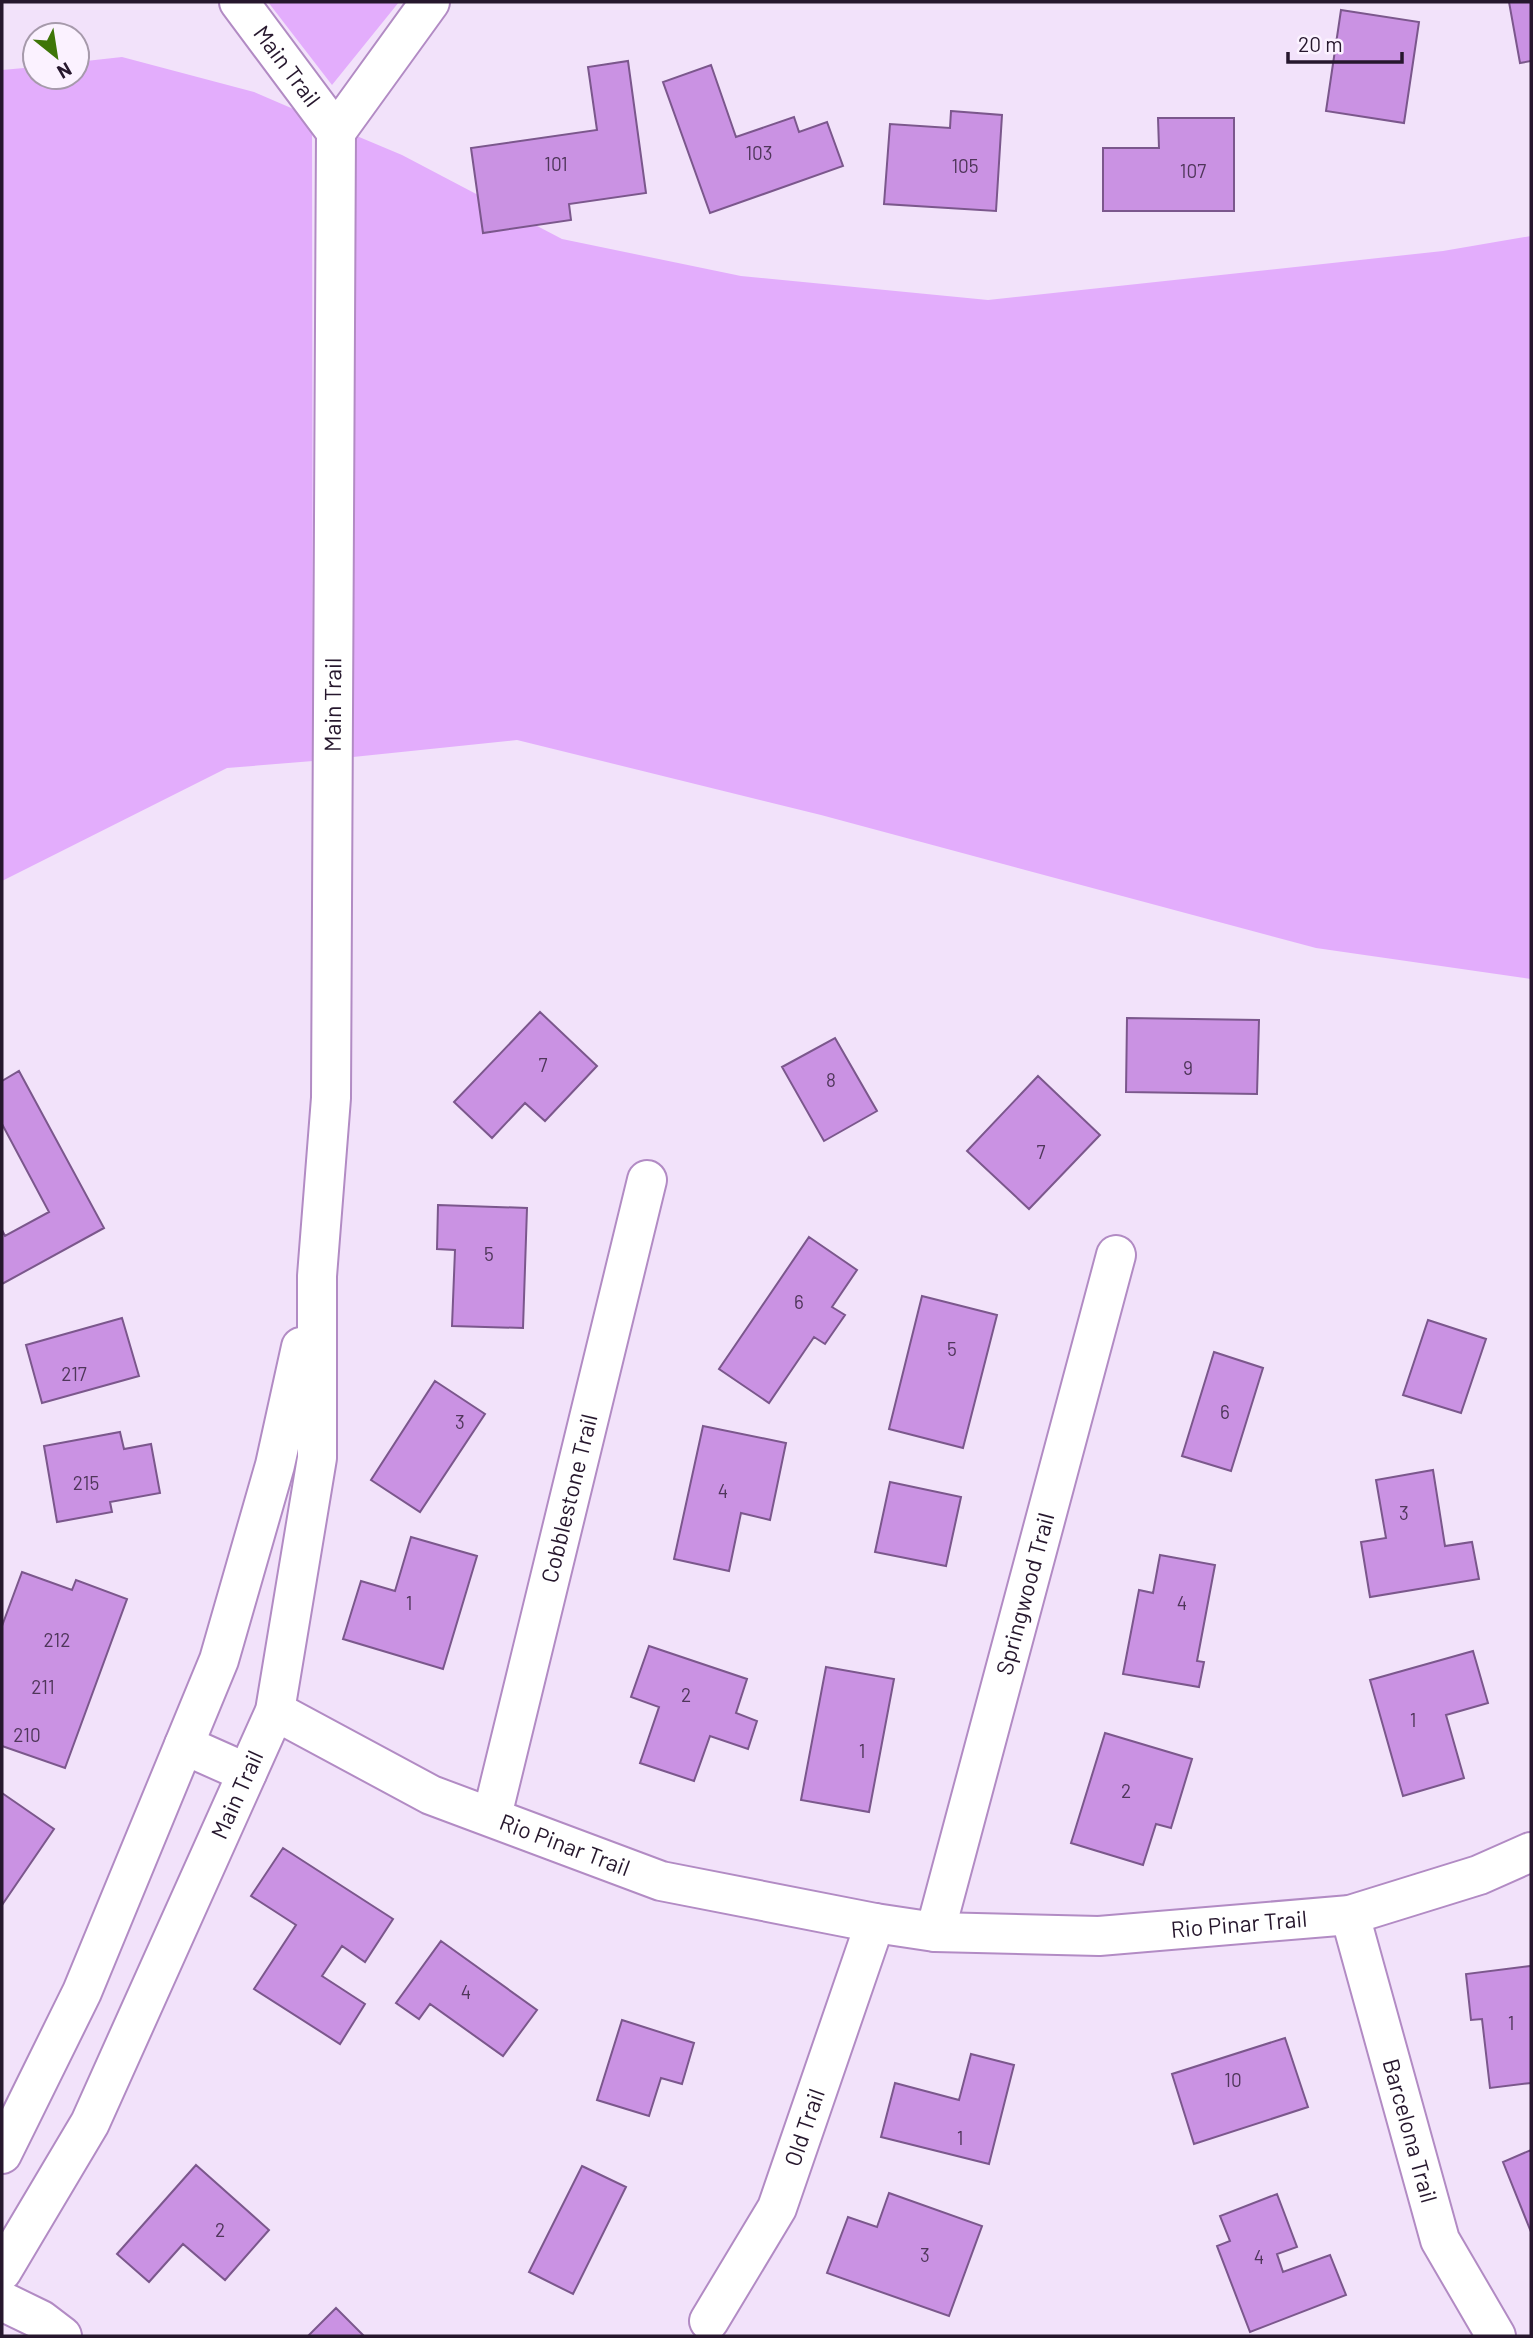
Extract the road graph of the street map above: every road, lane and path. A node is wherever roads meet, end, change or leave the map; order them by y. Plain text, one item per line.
1 (239, 2) edge
2 (430, 2) edge
3 (336, 132) junction
4 (647, 1180) dead end
5 (1116, 1255) dead end
6 (317, 1276) junction
7 (233, 1612) junction
8 (288, 1625) junction
9 (275, 1711) junction
10 (184, 1745) junction
11 (247, 1773) junction
12 (492, 1816) junction
13 (1531, 1852) edge
14 (1350, 1915) junction
15 (875, 1923) junction
16 (935, 1932) junction
17 (2, 2154) edge
18 (7, 2249) edge
19 (2, 2301) edge
20 (709, 2321) dead end
21 (62, 2336) edge
22 (1496, 2336) edge

1 - 3 street, Main Trail
2 - 3 street, Main Trail
3 - 6 street, Main Trail
4 - 12 street, Cobblestone Trail
5 - 16 street, Springwood Trail
6 - 7 street, Main Trail
6 - 8 street, Main Trail
7 - 8 street
7 - 10 street, Main Trail
8 - 9 street, Main Trail
9 - 11 street, Main Trail
9 - 12 street, Rio Pinar Trail
10 - 11 street
10 - 17 street, Main Trail
11 - 18 street, Main Trail
12 - 15 street, Rio Pinar Trail
13 - 14 street, Rio Pinar Trail
14 - 16 street, Rio Pinar Trail
14 - 22 street, Barcelona Trail
15 - 16 street, Rio Pinar Trail
15 - 20 street, Old Trail
19 - 21 street

